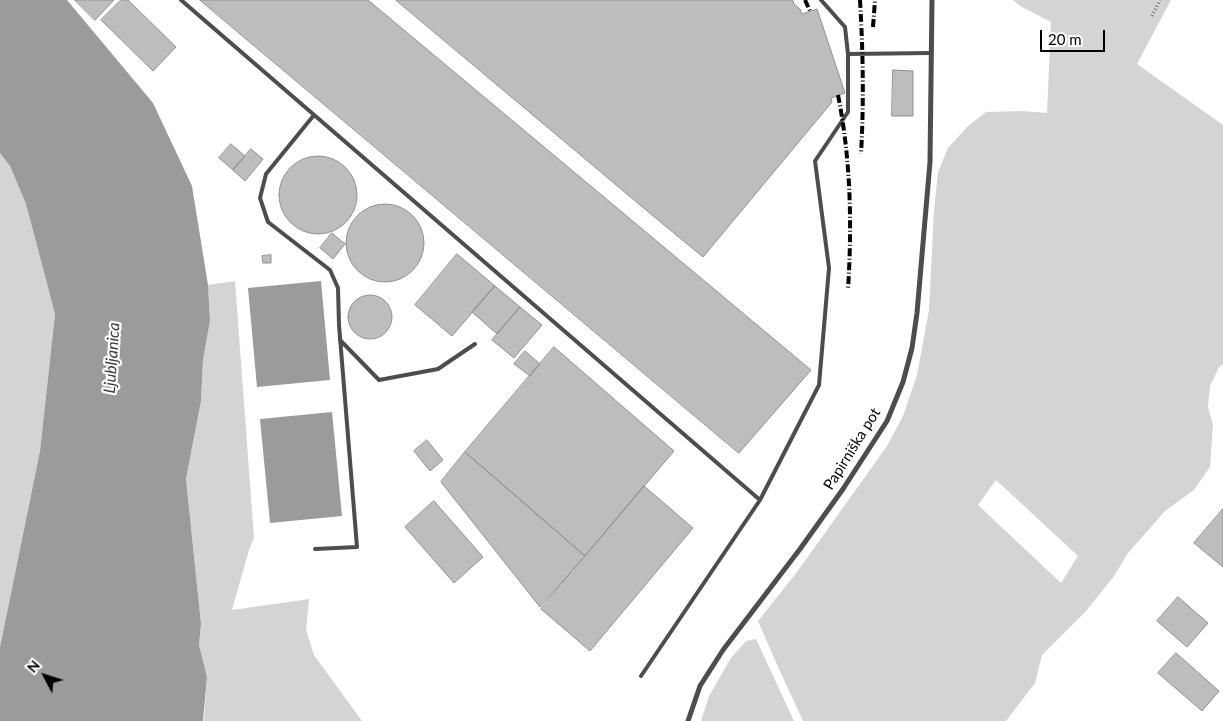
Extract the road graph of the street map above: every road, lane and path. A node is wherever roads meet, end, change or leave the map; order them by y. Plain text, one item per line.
1 (181, 0) edge
2 (821, 0) edge
3 (932, 0) edge
4 (1160, 0) edge
5 (1152, 16) dead end
6 (931, 53) junction
7 (848, 54) junction
8 (314, 115) junction
9 (340, 340) junction
10 (475, 344) dead end
11 (760, 500) junction
12 (316, 549) dead end
13 (641, 676) dead end
14 (688, 721) edge

1 - 8 lane
2 - 7 lane
3 - 6 street, Papirniška pot
4 - 5 path
6 - 7 lane
6 - 14 street, Papirniška pot
7 - 11 lane
8 - 9 lane
8 - 11 lane
9 - 10 lane
9 - 12 lane
11 - 13 lane

